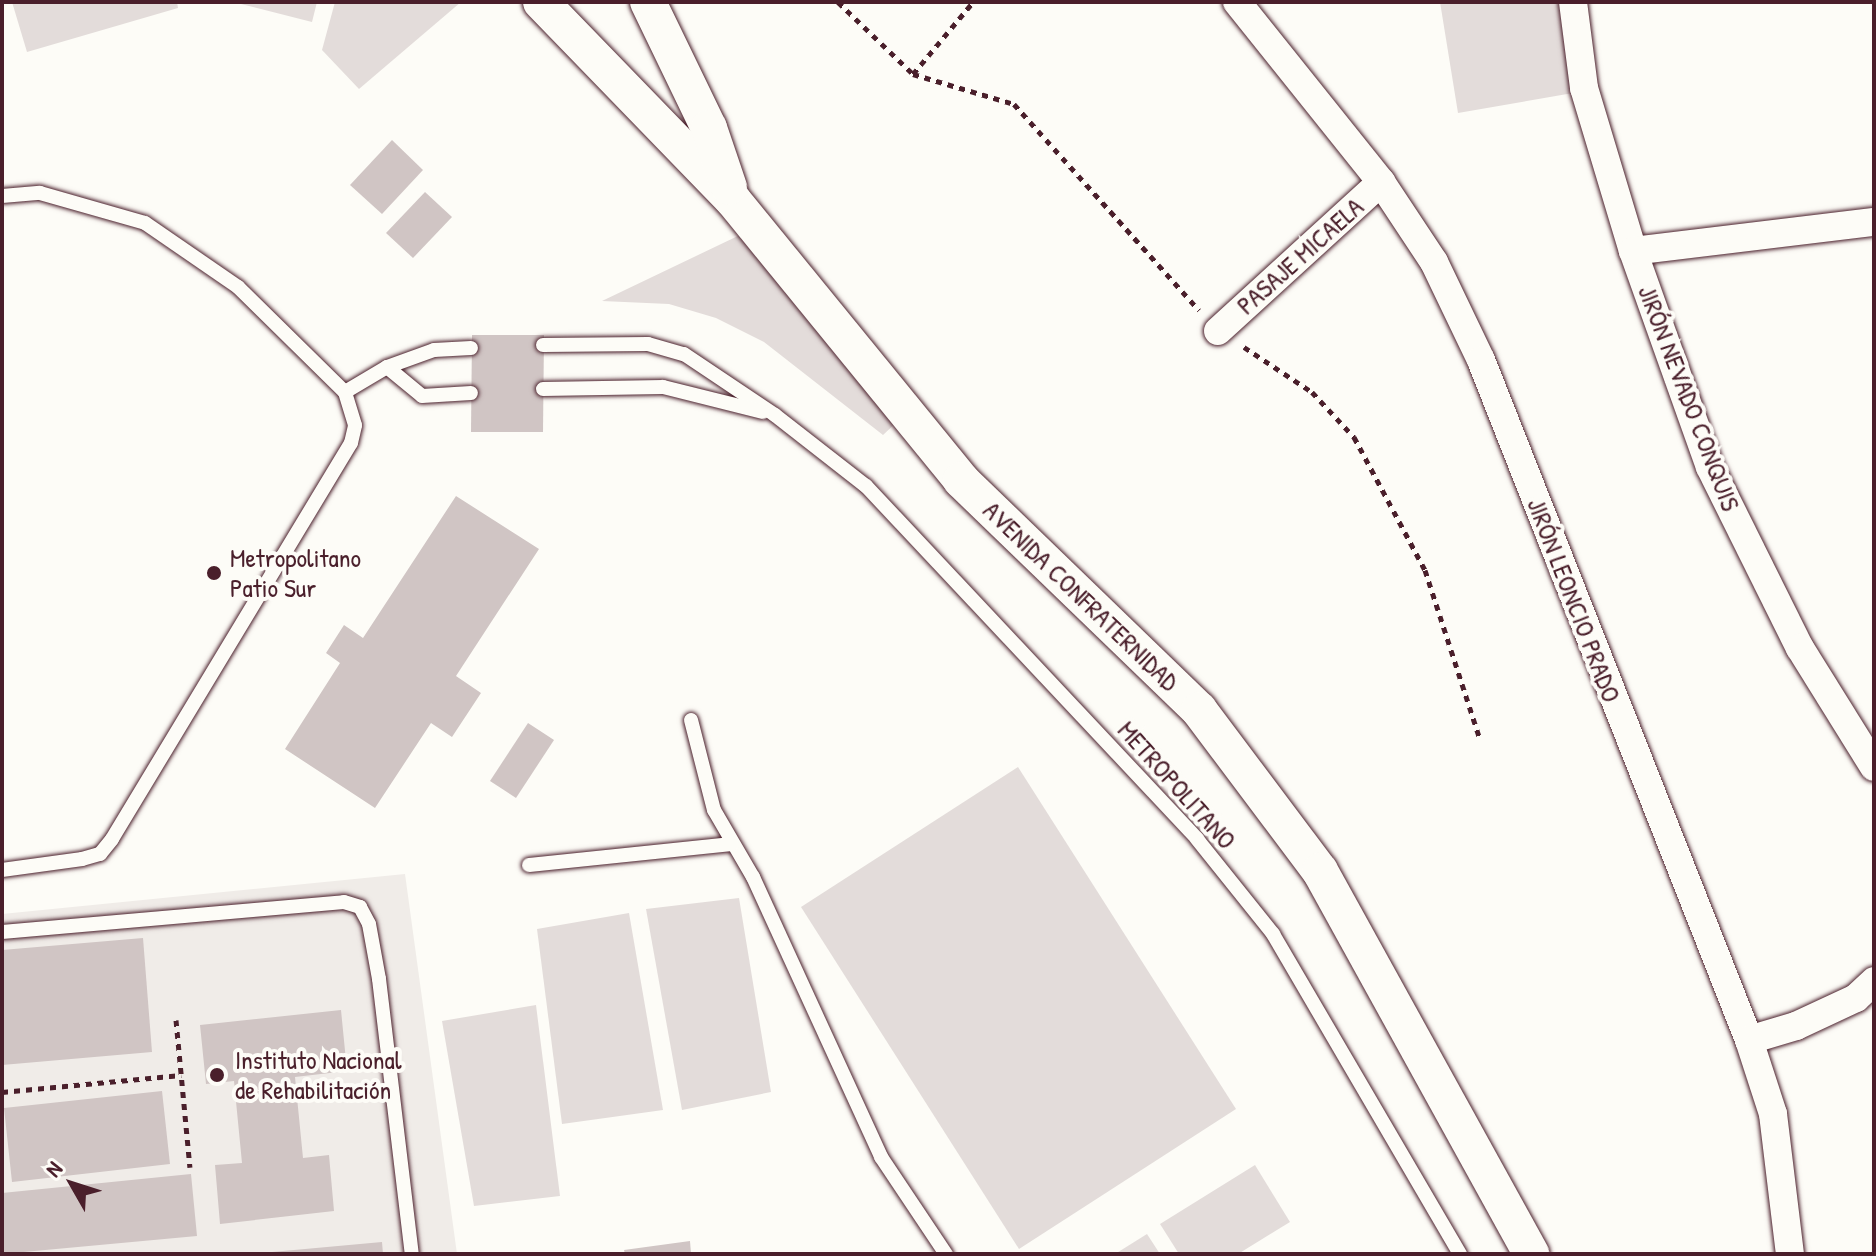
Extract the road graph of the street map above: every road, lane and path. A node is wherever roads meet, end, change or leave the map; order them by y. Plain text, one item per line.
1 (541, 2) edge
2 (648, 2) edge
3 (838, 2) edge
4 (973, 2) edge
5 (1237, 2) edge
6 (1573, 2) edge
7 (913, 74) junction
8 (1381, 182) junction
9 (2, 196) edge
10 (733, 200) junction
11 (1874, 222) edge
12 (1633, 251) junction
13 (1218, 331) junction
14 (543, 345) dead end
15 (471, 348) dead end
16 (387, 367) junction
17 (543, 389) dead end
18 (345, 392) junction
19 (471, 393) dead end
20 (775, 415) junction
21 (691, 720) dead end
22 (1479, 736) dead end
23 (1874, 767) edge
24 (732, 844) junction
25 (529, 865) dead end
26 (2, 870) edge
27 (2, 932) edge
28 (1874, 981) edge
29 (176, 1020) dead end
30 (1749, 1040) junction
31 (181, 1075) junction
32 (2, 1092) edge
33 (190, 1167) dead end
34 (412, 1254) edge
35 (946, 1254) edge
36 (1460, 1254) edge
37 (1531, 1254) edge
38 (1790, 1254) edge

1 - 10 street, AVENIDA CONFRATERNIDAD
2 - 10 street
3 - 7 path
4 - 7 path
5 - 8 street, JIRÓN LEONCIO PRADO
6 - 12 street, JIRÓN NEVADO CONQUIS
7 - 13 path
8 - 13 street, PASAJE MICAELA
8 - 30 street, JIRÓN LEONCIO PRADO
9 - 18 lane
10 - 37 street, AVENIDA CONFRATERNIDAD
11 - 12 street
12 - 23 street, JIRÓN NEVADO CONQUIS
13 - 22 path
14 - 20 lane, METROPOLITANO
15 - 16 lane
16 - 18 lane
16 - 19 lane
17 - 20 lane, METROPOLITANO
18 - 26 lane
20 - 36 lane, METROPOLITANO
21 - 24 lane
24 - 25 lane
24 - 35 lane
27 - 34 lane
28 - 30 street
29 - 31 path
30 - 38 street, JIRÓN LEONCIO PRADO
31 - 32 path
31 - 33 path

